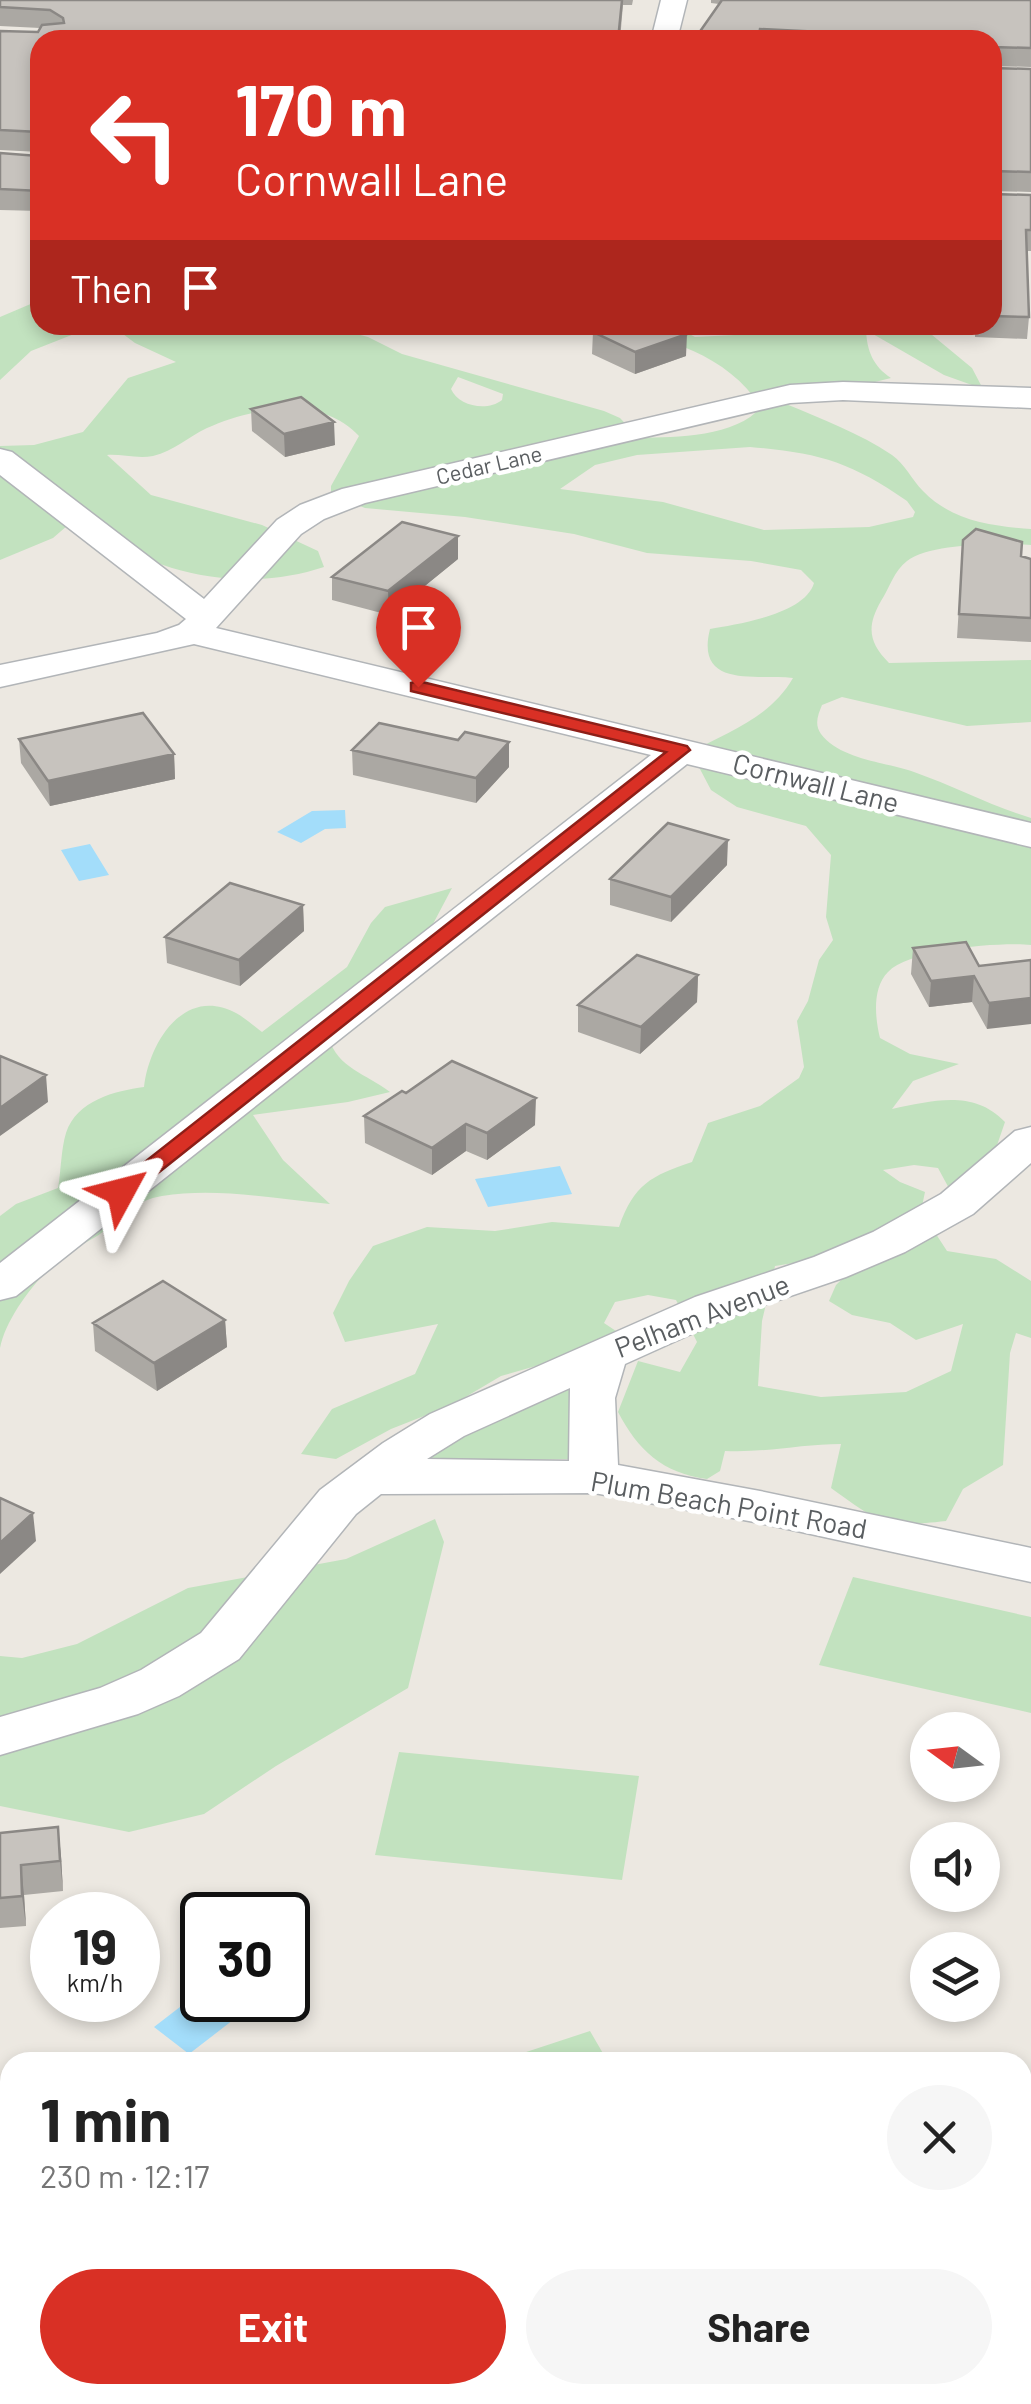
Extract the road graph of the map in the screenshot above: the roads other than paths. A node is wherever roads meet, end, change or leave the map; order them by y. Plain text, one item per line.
1 (674, 0) edge
2 (666, 30) edge
3 (1031, 398) edge
4 (0, 459) edge
5 (199, 625) junction
6 (0, 676) edge
7 (681, 750) junction
8 (1031, 835) edge
9 (1031, 1140) edge
10 (0, 1286) edge
11 (604, 1354) junction
12 (594, 1478) junction
13 (364, 1480) junction
14 (1031, 1565) edge
15 (0, 1736) edge

1 - 2 street
3 - 5 street, Cedar Lane
4 - 5 street, Cornwall Lane
5 - 6 street
5 - 7 street, Cornwall Lane
7 - 8 street, Cornwall Lane
7 - 10 street
9 - 11 street, Pelham Avenue
11 - 12 street
11 - 13 street, Pelham Avenue
12 - 13 street, Plum Beach Point Road
12 - 14 street, Plum Beach Point Road
13 - 15 street, Pelham Avenue

